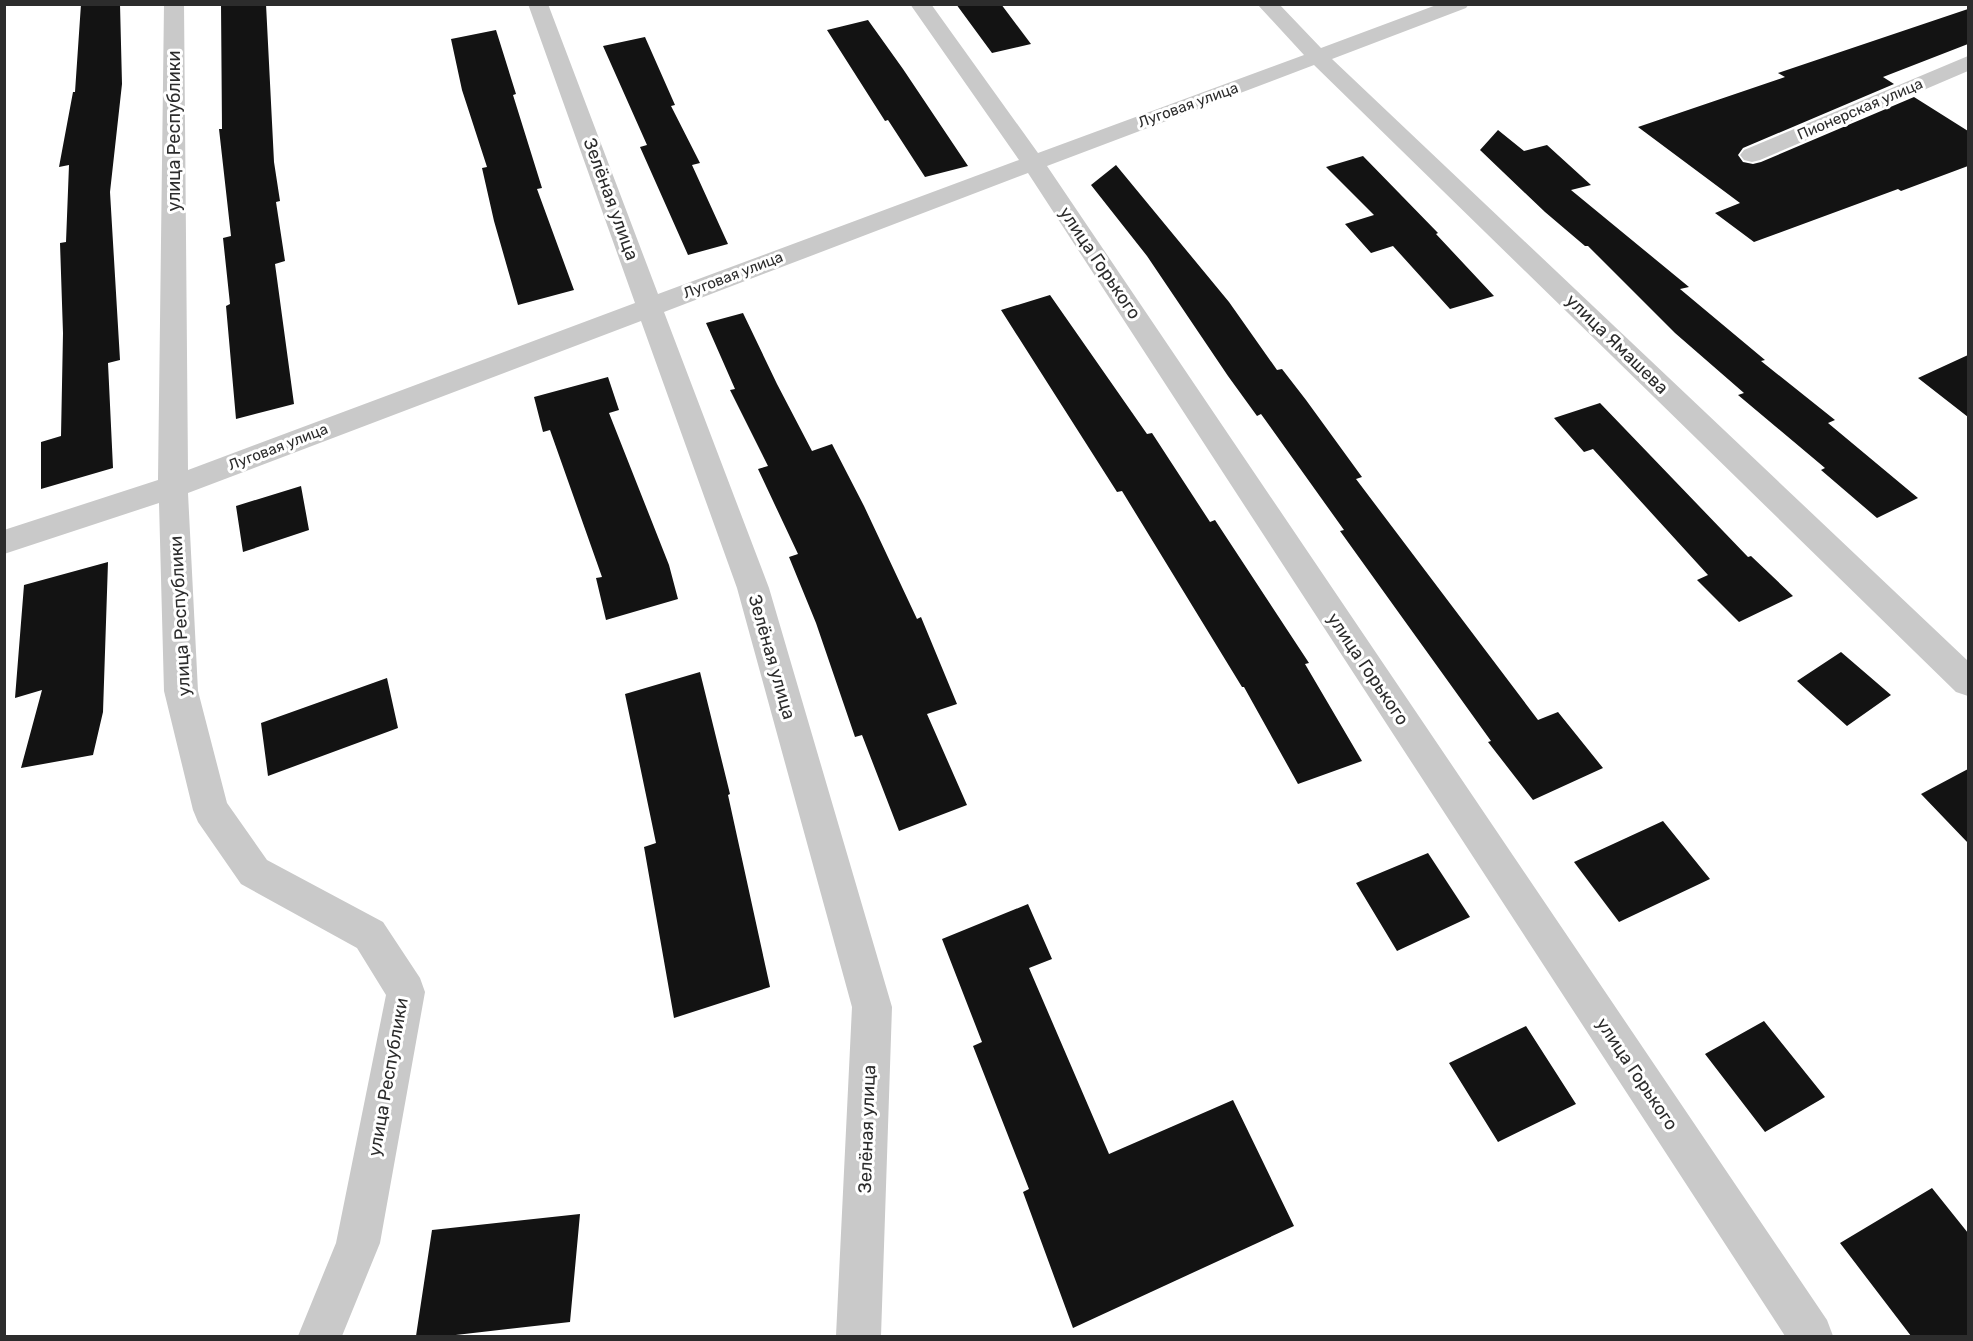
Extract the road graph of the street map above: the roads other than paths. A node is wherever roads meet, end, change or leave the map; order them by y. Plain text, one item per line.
1 (174, 4) edge
2 (538, 4) edge
3 (920, 4) edge
4 (1268, 4) edge
5 (1459, 4) edge
6 (1318, 57) junction
7 (1968, 63) edge
8 (1752, 155) dead end
9 (1033, 163) junction
10 (651, 306) junction
11 (173, 487) junction
12 (4, 542) edge
13 (1968, 681) edge
14 (320, 1336) edge
15 (859, 1336) edge
16 (1811, 1336) edge

1 - 11 street, улица Республики
2 - 10 street, Зелёная улица
3 - 9 street, улица Горького
4 - 6 street, улица Ямашева
5 - 6 street, Луговая улица
6 - 9 street, Луговая улица
6 - 13 street, улица Ямашева
7 - 8 street, Пионерская улица
9 - 10 street, Луговая улица
9 - 16 street, улица Горького
10 - 11 street, Луговая улица
10 - 15 street, Зелёная улица
11 - 12 street, Луговая улица
11 - 14 street, улица Республики

